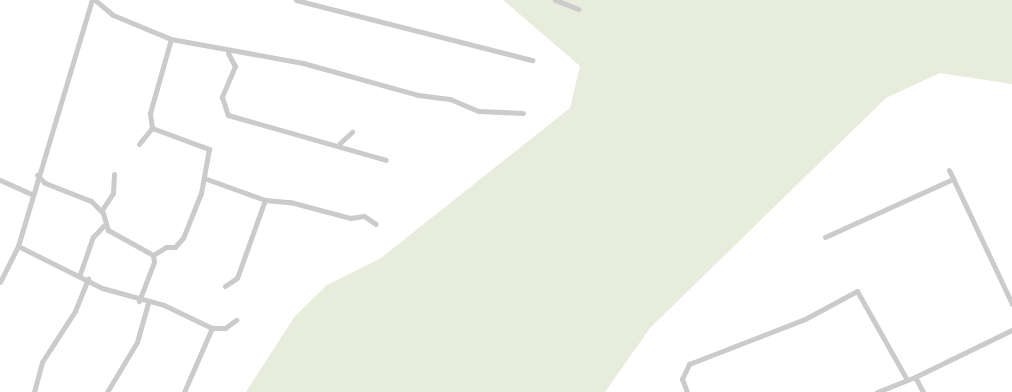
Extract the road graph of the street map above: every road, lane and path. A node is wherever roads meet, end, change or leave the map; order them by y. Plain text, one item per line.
1 (94, 0) edge
2 (296, 0) edge
3 (555, 0) edge
4 (578, 9) dead end
5 (172, 39) junction
6 (228, 52) junction
7 (532, 60) dead end
8 (523, 113) dead end
9 (152, 128) junction
10 (352, 132) dead end
11 (139, 144) dead end
12 (339, 144) junction
13 (386, 160) dead end
14 (949, 170) dead end
15 (114, 174) dead end
16 (38, 175) junction
17 (204, 178) junction
18 (953, 179) junction
19 (0, 180) edge
20 (33, 195) junction
21 (265, 200) junction
22 (102, 210) junction
23 (376, 224) dead end
24 (104, 225) junction
25 (824, 237) dead end
26 (18, 246) junction
27 (153, 255) junction
28 (80, 274) junction
29 (88, 279) junction
30 (0, 282) edge
31 (225, 286) dead end
32 (139, 301) junction
33 (148, 302) junction
34 (1012, 304) edge
35 (236, 320) dead end
36 (212, 328) junction
37 (1012, 330) edge
38 (906, 378) junction
39 (915, 378) junction
40 (34, 392) edge
41 (107, 392) edge
42 (184, 392) edge
43 (688, 392) edge
44 (877, 392) edge
45 (923, 392) edge

1 - 5 street
1 - 16 street
2 - 7 street
3 - 4 street
5 - 6 street
5 - 9 street
6 - 8 street
6 - 12 street
9 - 11 street
9 - 17 street
10 - 12 street
12 - 13 street
14 - 18 street
15 - 22 street
16 - 20 street
16 - 22 street
17 - 21 street
17 - 27 street
18 - 25 street
18 - 34 street
19 - 20 street
20 - 26 street
21 - 23 street
21 - 31 street
22 - 24 street
24 - 27 street
24 - 28 street
26 - 28 street
26 - 30 street
27 - 32 street
28 - 29 street
29 - 32 street
29 - 40 street
32 - 33 street
33 - 36 street
33 - 41 street
35 - 36 street
36 - 42 street
37 - 39 street
38 - 39 street
38 - 43 street
38 - 44 street
39 - 45 street

